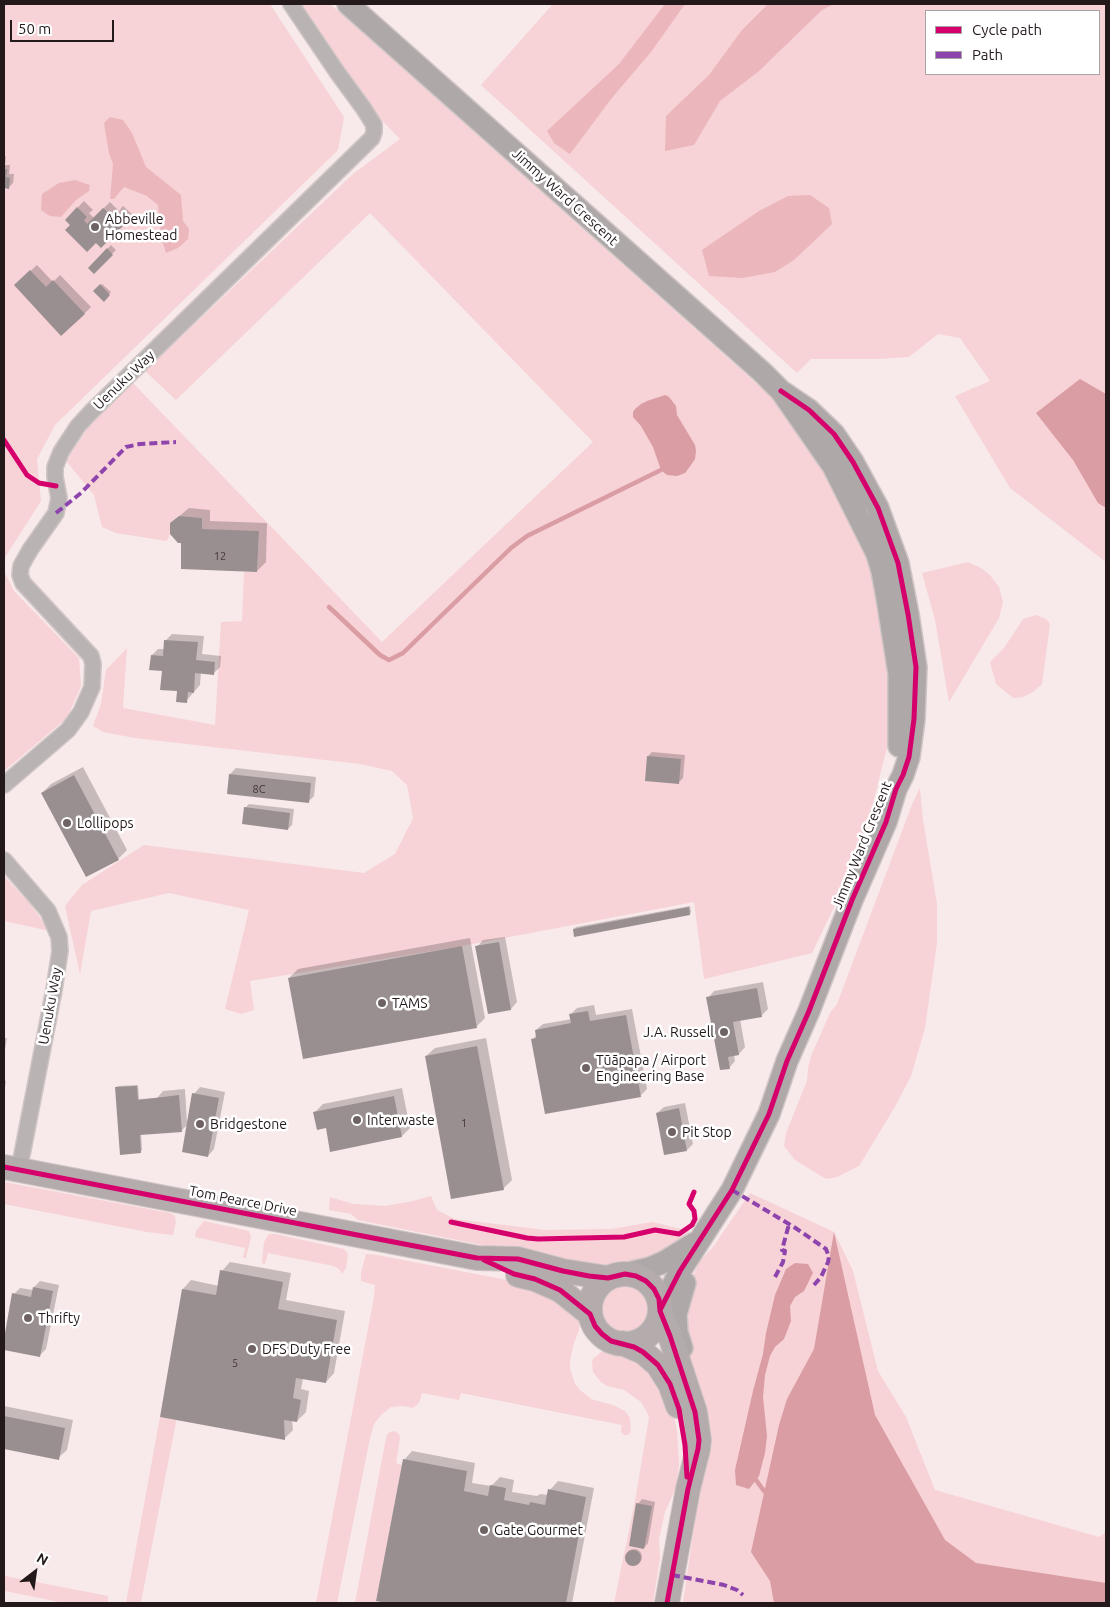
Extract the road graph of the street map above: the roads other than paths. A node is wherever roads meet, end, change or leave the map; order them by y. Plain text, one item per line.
1 (291, 4) edge
2 (348, 4) edge
3 (4, 785) edge
4 (4, 860) edge
5 (11, 1168) edge
6 (700, 1238) junction
7 (477, 1258) junction
8 (617, 1276) junction
9 (660, 1311) junction
10 (590, 1314) junction
11 (622, 1343) junction
12 (695, 1412) junction
13 (688, 1489) junction
14 (667, 1603) edge

1 - 3 street, Uenuku Way
2 - 6 street, Jimmy Ward Crescent
4 - 5 street, Uenuku Way
5 - 7 main road, Tom Pearce Drive
6 - 8 street, Jimmy Ward Crescent
6 - 9 street, Jimmy Ward Crescent
6 - 12 street
7 - 8 main road, Tom Pearce Drive
7 - 10 main road, Tom Pearce Drive
8 - 9 main road
8 - 10 main road
9 - 11 main road
9 - 12 main road
10 - 11 main road
11 - 13 main road
12 - 13 main road
13 - 14 main road

